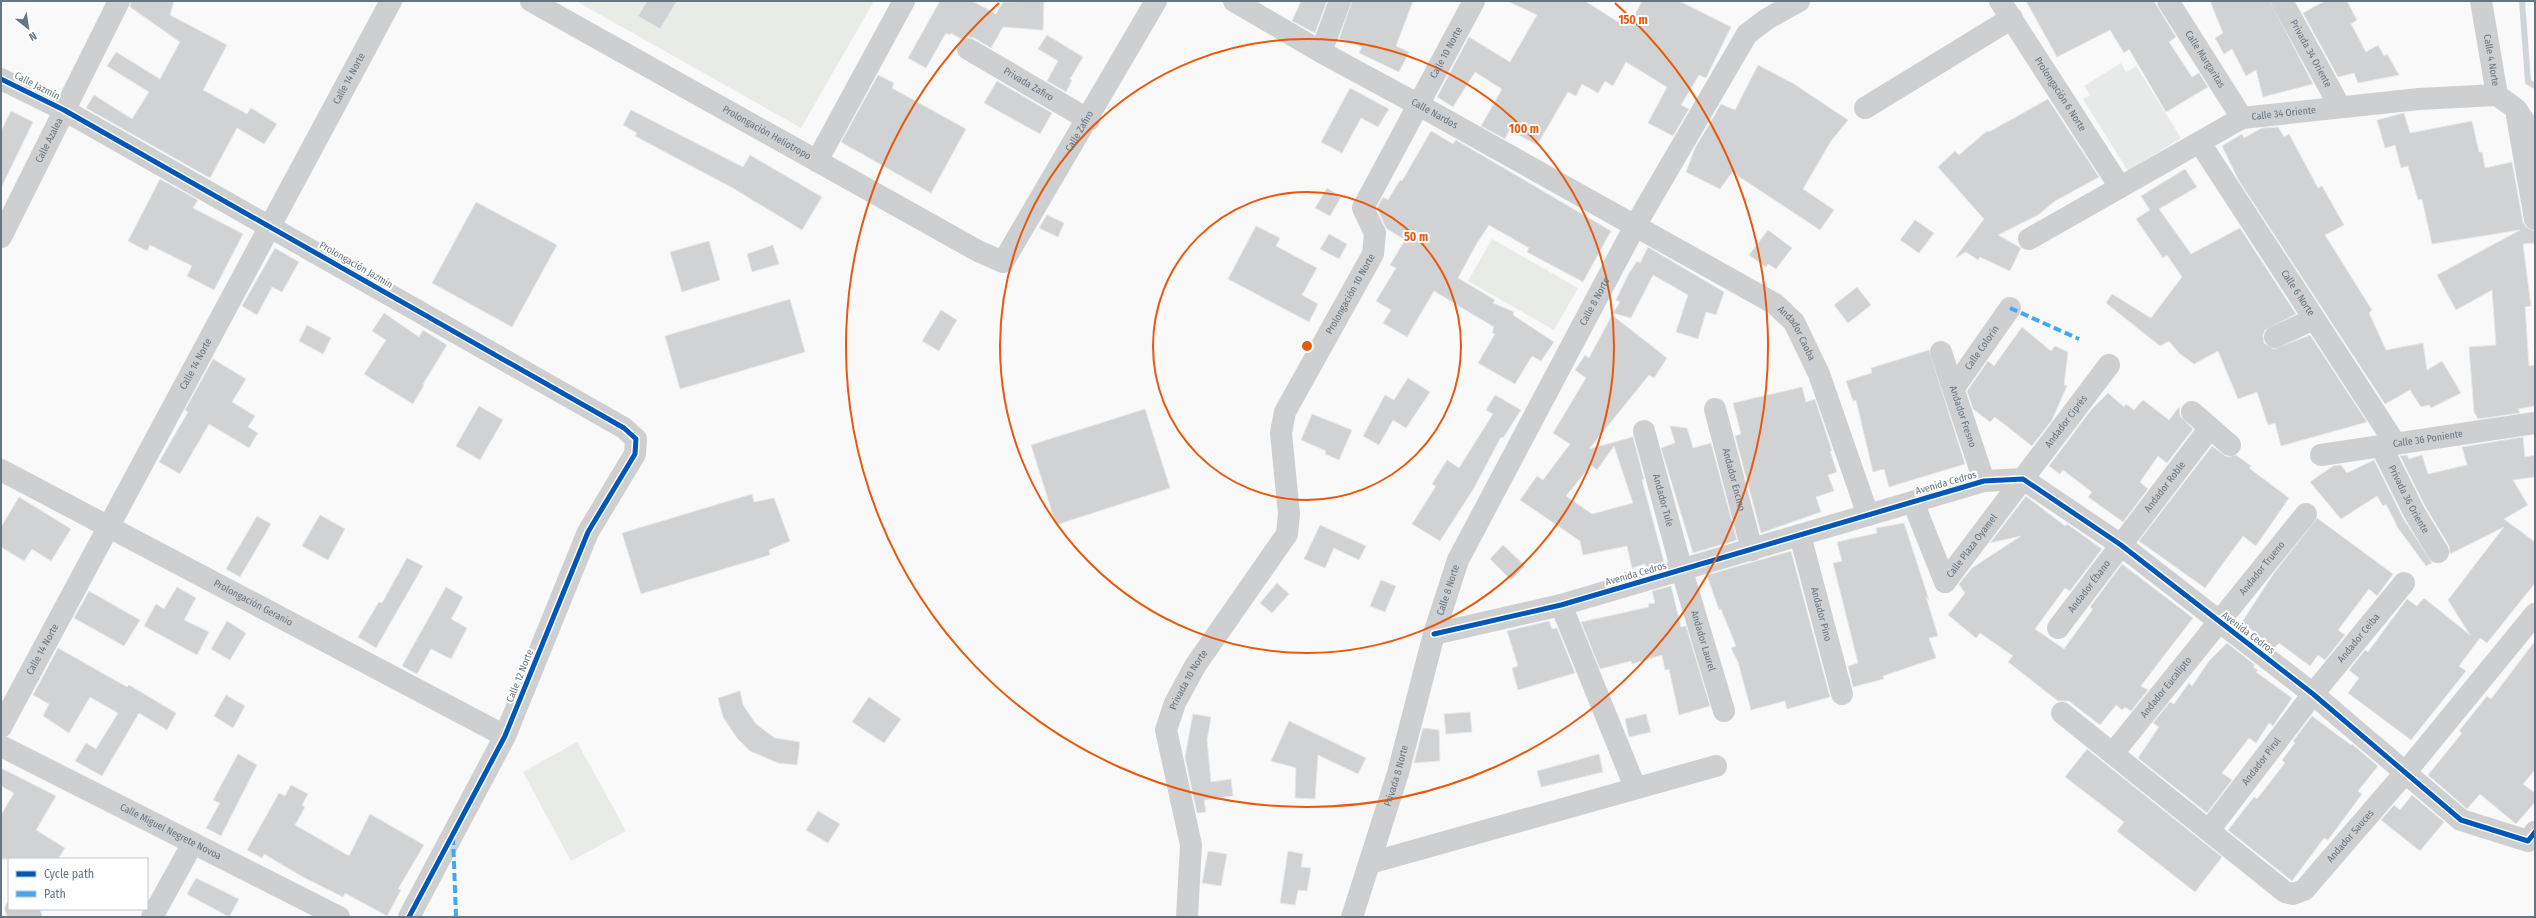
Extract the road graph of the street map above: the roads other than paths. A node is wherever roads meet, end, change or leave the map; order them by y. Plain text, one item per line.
1 (119, 1) edge
2 (391, 1) edge
3 (531, 1) edge
4 (904, 1) edge
5 (1156, 1) edge
6 (1235, 1) edge
7 (1340, 1) edge
8 (1474, 1) edge
9 (1799, 1) edge
10 (2168, 1) edge
11 (2282, 1) edge
12 (2481, 1) edge
13 (2006, 10) edge
14 (968, 49) dead end
15 (1321, 52) junction
16 (1, 79) edge
17 (2497, 96) junction
18 (1417, 104) junction
19 (2340, 107) junction
20 (1865, 108) dead end
21 (2516, 109) junction
22 (64, 110) junction
23 (2242, 118) junction
24 (1089, 120) junction
25 (2535, 137) edge
26 (2200, 143) junction
27 (817, 161) junction
28 (2120, 187) junction
29 (2535, 219) edge
30 (270, 226) junction
31 (1635, 226) junction
32 (1, 237) edge
33 (2029, 239) dead end
34 (1003, 262) joint
35 (2010, 308) dead end
36 (2314, 319) junction
37 (2275, 337) dead end
38 (1940, 352) dead end
39 (2109, 365) dead end
40 (1954, 388) junction
41 (1715, 409) dead end
42 (2192, 412) dead end
43 (2535, 423) edge
44 (2209, 429) junction
45 (1644, 430) dead end
46 (636, 439) joint
47 (2388, 444) junction
48 (2230, 445) dead end
49 (2321, 455) dead end
50 (1285, 465) joint
51 (1, 470) edge
52 (2023, 479) junction
53 (1984, 481) junction
54 (1913, 502) junction
55 (2306, 514) dead end
56 (1868, 515) junction
57 (109, 528) junction
58 (1800, 535) junction
59 (2121, 545) junction
60 (1752, 550) junction
61 (2438, 552) dead end
62 (1682, 571) junction
63 (2404, 583) dead end
64 (1561, 605) junction
65 (2535, 614) edge
66 (2218, 622) junction
67 (2058, 628) dead end
68 (1434, 634) junction
69 (1842, 694) dead end
70 (2313, 694) junction
71 (1724, 711) dead end
72 (2062, 713) dead end
73 (1, 727) edge
74 (505, 736) junction
75 (1, 746) edge
76 (2114, 752) junction
77 (1716, 766) dead end
78 (2405, 773) junction
79 (1635, 787) junction
80 (2210, 829) junction
81 (2535, 832) edge
82 (193, 843) junction
83 (1370, 863) junction
84 (18, 910) edge
85 (31, 917) edge
86 (152, 917) edge
87 (340, 917) edge
88 (409, 917) edge
89 (1187, 917) edge
90 (1352, 917) edge

1 - 22 street, Calle Azalea
2 - 30 street, Calle 14 Norte
3 - 27 street, Prolongación Heliotropo
4 - 27 street
5 - 24 street, Calle Zafiro
6 - 15 street, Calle Nardos
7 - 15 street
8 - 18 street, Calle 10 Norte
9 - 31 street, Calle 8 Norte
10 - 23 street, Calle Margaritas
11 - 19 street, Privada 34 Oriente
12 - 17 street, Calle 4 Norte
13 - 20 street
13 - 28 street, Prolongación 6 Norte
14 - 24 street, Privada Zafiro
15 - 18 street, Calle Nardos
16 - 22 street, Calle Jazmín
17 - 19 street, Calle 34 Oriente
17 - 21 street, Calle 4 Norte
18 - 31 street, Calle Nardos
18 - 50 street, Prolongación 10 Norte
19 - 23 street, Calle 34 Oriente
21 - 25 street, Calle 4 Norte
21 - 29 street
22 - 30 street, Prolongación Jazmín
22 - 32 street, Calle Azalea
23 - 26 street, Calle 34 Oriente
24 - 34 street, Calle Zafiro
26 - 28 street, Calle 34 Oriente
26 - 36 street, Calle 6 Norte
27 - 34 street, Prolongación Heliotropo
28 - 33 street, Calle 34 Oriente
30 - 46 street, Prolongación Jazmín
30 - 57 street, Calle 14 Norte
31 - 56 street, Andador Caoba
31 - 68 street, Calle 8 Norte
35 - 40 street, Calle Colorín
36 - 37 street
36 - 47 street, Calle 6 Norte
38 - 40 street, Andador Fresno
39 - 52 street, Andador Ciprés
40 - 53 street, Andador Fresno
41 - 60 street, Andador Encino
42 - 44 street
43 - 47 street, Calle 36 Poniente
44 - 48 street
44 - 59 street, Andador Roble
45 - 62 street, Andador Tule
46 - 74 street, Calle 12 Norte
47 - 49 street, Calle 36 Poniente
47 - 61 street, Privada 36 Oriente
50 - 89 street, Privada 10 Norte
51 - 57 street, Prolongación Geranio
52 - 53 street, Avenida Cedros
52 - 54 street, Calle Plaza Oyamel
52 - 59 street, Avenida Cedros
53 - 54 street, Avenida Cedros
54 - 56 street, Avenida Cedros
55 - 66 street, Andador Trueno
56 - 58 street, Avenida Cedros
57 - 73 street, Calle 14 Norte
57 - 74 street, Prolongación Geranio
58 - 60 street, Avenida Cedros
58 - 69 street, Andador Pino
59 - 66 street, Avenida Cedros
59 - 67 street, Andador Ébano
60 - 62 street, Avenida Cedros
62 - 64 street, Avenida Cedros
62 - 71 street, Andador Laurel
63 - 70 street, Andador Ceiba
64 - 68 street, Avenida Cedros
64 - 79 street
65 - 78 street
66 - 70 street, Avenida Cedros
66 - 76 street, Andador Eucalipto
68 - 83 street, Privada 8 Norte
70 - 78 street, Avenida Cedros
70 - 80 street, Andador Pirul
72 - 76 street
74 - 88 street, Calle 12 Norte
75 - 82 street, Calle Miguel Negrete Novoa
76 - 80 street
77 - 79 street
78 - 80 street, Andador Sauces
78 - 81 street, Avenida Cedros
79 - 83 street
82 - 86 street
82 - 87 street, Calle Miguel Negrete Novoa
83 - 90 street, Privada 8 Norte
84 - 85 street

